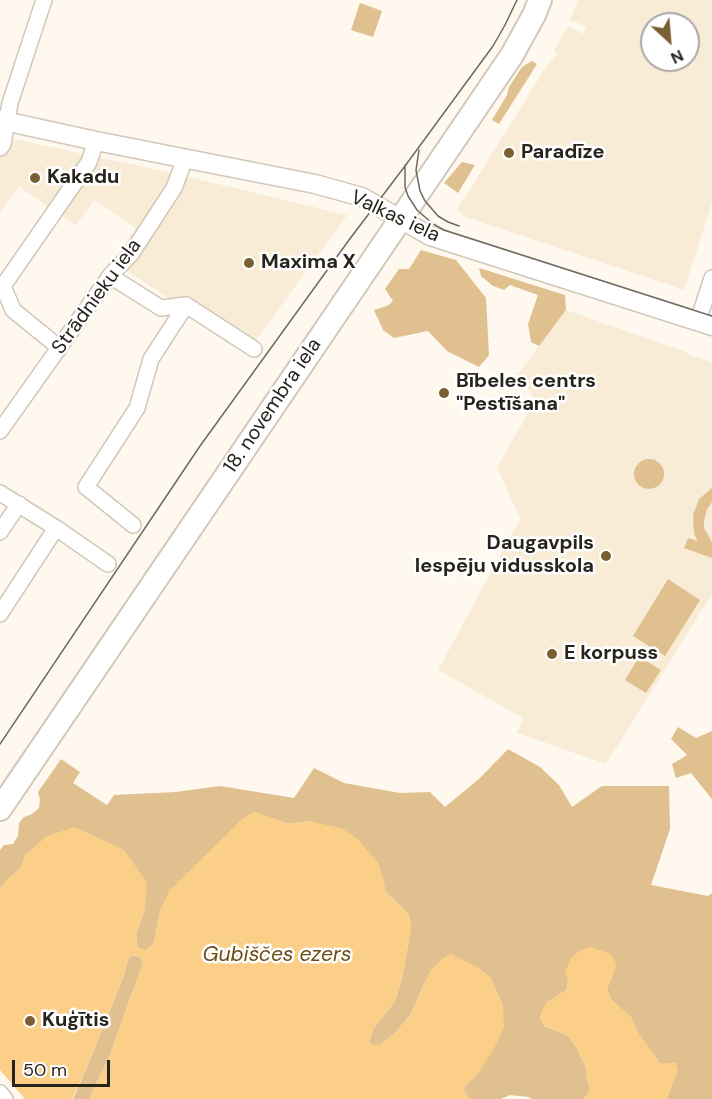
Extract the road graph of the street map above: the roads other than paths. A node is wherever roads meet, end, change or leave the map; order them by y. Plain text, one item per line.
1 (44, 0) edge
2 (540, 0) edge
3 (3, 120) edge
4 (96, 141) junction
5 (0, 148) edge
6 (185, 159) junction
7 (400, 219) junction
8 (110, 276) junction
9 (712, 278) edge
10 (186, 305) junction
11 (705, 323) edge
12 (59, 349) junction
13 (254, 350) dead end
14 (0, 431) edge
15 (0, 493) edge
16 (19, 504) junction
17 (133, 525) dead end
18 (56, 528) junction
19 (0, 532) edge
20 (108, 564) dead end
21 (0, 614) edge
22 (0, 809) edge
23 (0, 1093) edge
24 (4, 1099) edge

1 - 3 street
2 - 7 main road, 18. novembra iela
3 - 4 street, Valkas iela
3 - 5 street
4 - 6 street, Valkas iela
4 - 12 street
6 - 7 street, Valkas iela
6 - 8 street, Strādnieku iela
7 - 11 street, Valkas iela
7 - 22 main road, 18. novembra iela
8 - 10 street
8 - 12 street, Strādnieku iela
9 - 11 street
10 - 13 street
10 - 17 street
12 - 14 street, Strādnieku iela
15 - 16 street
16 - 18 street
16 - 19 street
18 - 20 street
18 - 21 street
23 - 24 street

